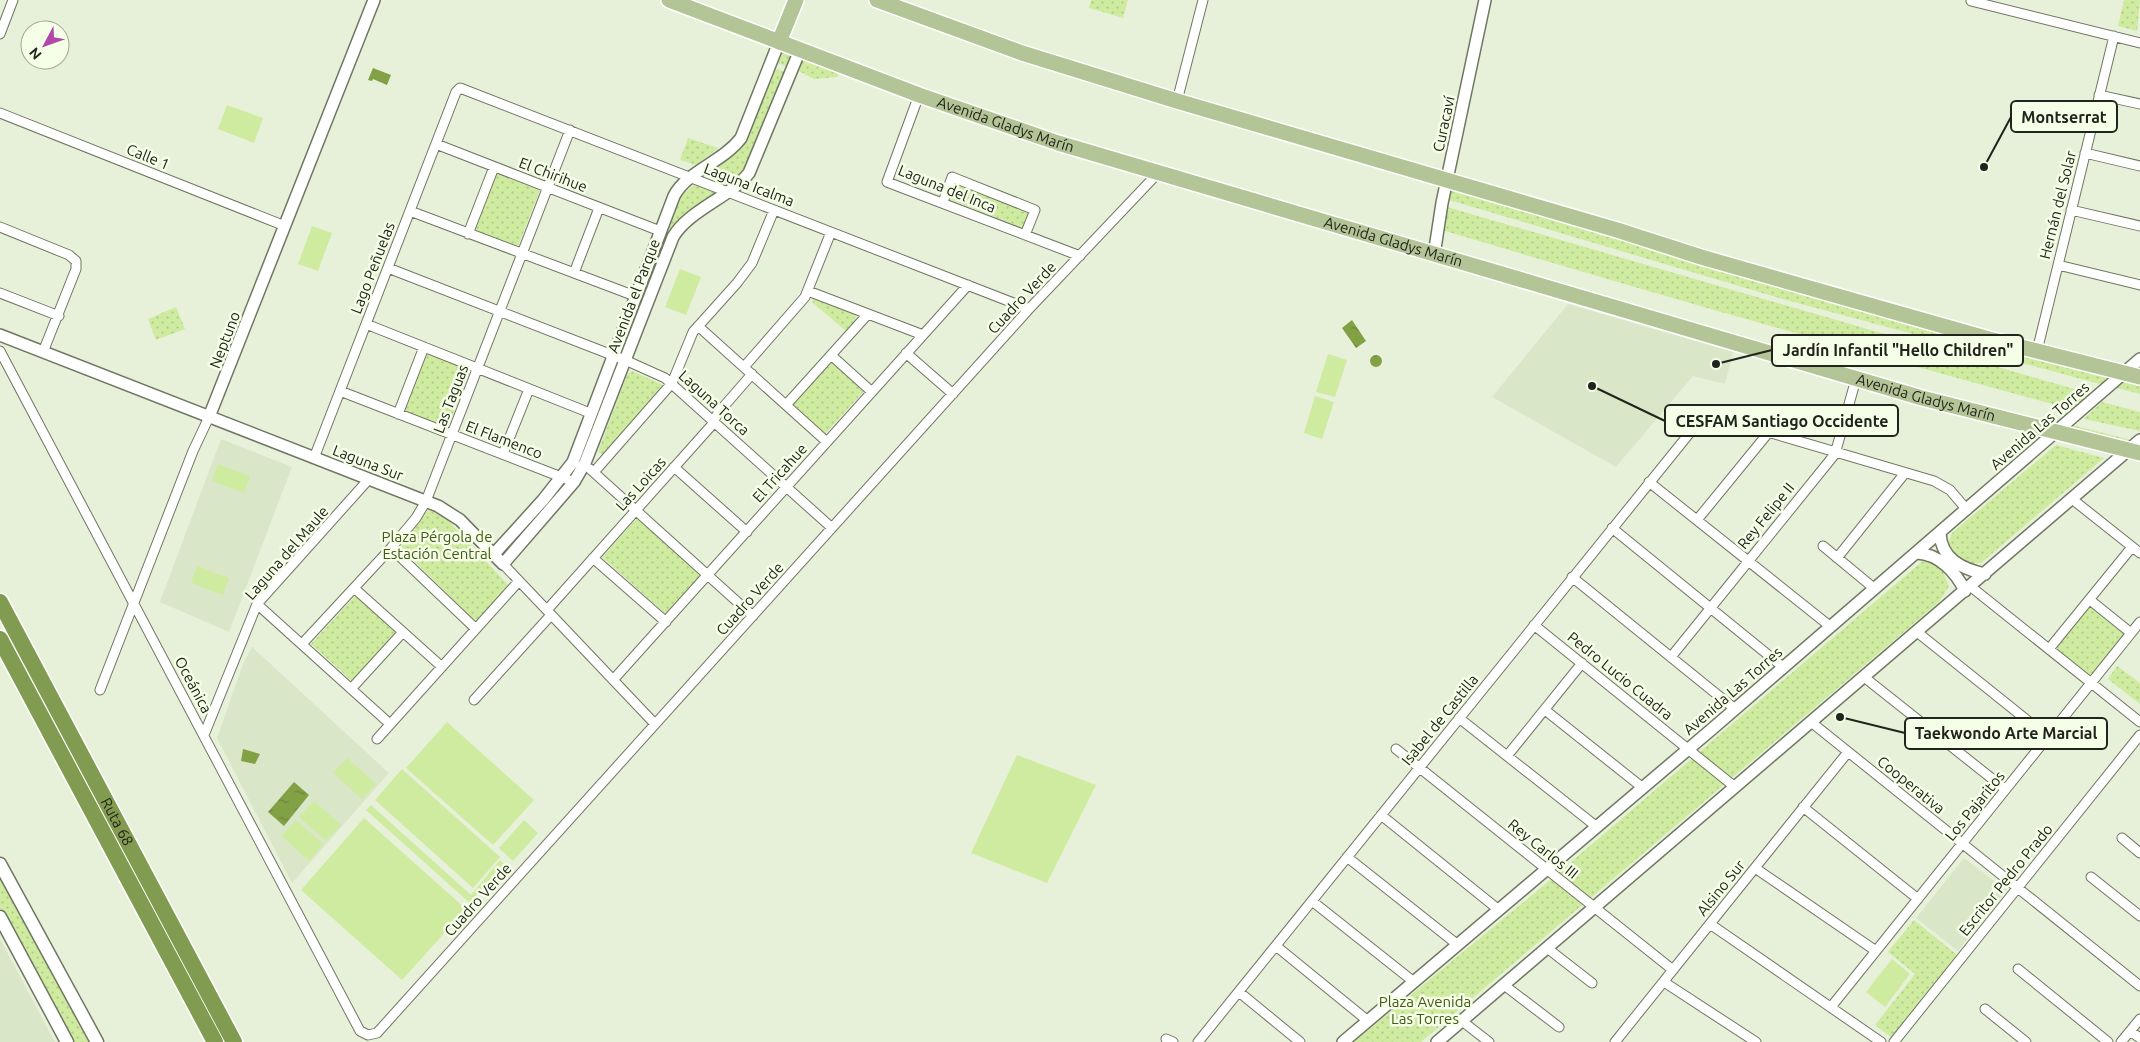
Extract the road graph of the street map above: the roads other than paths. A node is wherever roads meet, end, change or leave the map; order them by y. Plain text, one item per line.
1 (13, 0) edge
2 (374, 0) edge
3 (669, 0) edge
4 (796, 0) edge
5 (877, 0) edge
6 (1203, 0) edge
7 (1485, 0) edge
8 (1971, 1) edge
9 (1998, 4) edge
10 (0, 34) edge
11 (2114, 36) junction
12 (779, 42) junction
13 (2140, 43) edge
14 (800, 50) junction
15 (458, 89) joint
16 (2099, 95) junction
17 (919, 96) junction
18 (1177, 101) junction
19 (2140, 104) edge
20 (0, 113) edge
21 (570, 130) junction
22 (436, 144) junction
23 (2085, 152) junction
24 (494, 166) junction
25 (2140, 166) edge
26 (1158, 173) junction
27 (692, 178) junction
28 (1448, 180) junction
29 (548, 188) junction
30 (729, 192) junction
31 (943, 202) junction
32 (600, 208) junction
33 (774, 210) junction
34 (2071, 210) junction
35 (410, 211) junction
36 (285, 226) junction
37 (2140, 226) edge
38 (0, 227) edge
39 (660, 231) junction
40 (831, 232) junction
41 (468, 234) junction
42 (1025, 235) junction
43 (522, 253) junction
44 (1434, 255) junction
45 (1080, 256) junction
46 (2058, 265) junction
47 (388, 268) junction
48 (574, 273) junction
49 (968, 285) junction
50 (2140, 285) edge
51 (808, 290) junction
52 (0, 292) edge
53 (635, 296) junction
54 (1029, 309) junction
55 (500, 311) junction
56 (868, 314) junction
57 (59, 316) junction
58 (366, 324) junction
59 (698, 326) junction
60 (0, 334) edge
61 (923, 335) junction
62 (424, 347) junction
63 (0, 351) edge
64 (2037, 351) junction
65 (43, 352) junction
66 (906, 353) junction
67 (612, 355) junction
68 (831, 356) junction
69 (2140, 359) edge
70 (625, 360) junction
71 (744, 367) junction
72 (478, 368) junction
73 (2124, 372) junction
74 (752, 374) junction
75 (2140, 377) edge
76 (1856, 379) junction
77 (672, 383) junction
78 (530, 389) junction
79 (340, 391) junction
80 (872, 392) junction
81 (953, 394) junction
82 (786, 405) junction
83 (590, 413) junction
84 (398, 414) junction
85 (209, 417) junction
86 (714, 421) junction
87 (1769, 432) junction
88 (2054, 433) junction
89 (452, 434) junction
90 (827, 442) junction
91 (2136, 447) edge
92 (503, 454) junction
93 (1835, 454) junction
94 (314, 458) junction
95 (584, 463) junction
96 (674, 467) junction
97 (594, 472) junction
98 (1905, 473) junction
99 (562, 477) junction
100 (369, 479) junction
101 (574, 482) junction
102 (1649, 482) junction
103 (787, 487) junction
104 (2072, 500) junction
105 (426, 501) junction
106 (636, 510) junction
107 (1967, 510) junction
108 (1697, 520) junction
109 (832, 528) junction
110 (1612, 528) junction
111 (747, 532) junction
112 (1940, 533) junction
113 (1823, 546) dead end
114 (2132, 547) junction
115 (391, 548) junction
116 (1917, 553) junction
117 (2140, 553) edge
118 (494, 554) junction
119 (593, 558) junction
120 (1837, 558) junction
121 (1748, 560) junction
122 (503, 564) junction
123 (1985, 574) junction
124 (708, 575) junction
125 (1572, 577) junction
126 (519, 581) junction
127 (354, 588) junction
128 (1875, 588) junction
129 (1968, 588) junction
130 (2090, 600) junction
131 (0, 602) edge
132 (134, 602) junction
133 (257, 604) junction
134 (1710, 607) junction
135 (549, 613) junction
136 (753, 616) junction
137 (666, 622) junction
138 (2140, 622) edge
139 (1534, 625) junction
140 (1831, 626) junction
141 (476, 629) junction
142 (403, 632) junction
143 (1916, 632) junction
144 (2131, 633) junction
145 (0, 639) edge
146 (302, 644) junction
147 (2049, 649) junction
148 (1671, 657) junction
149 (1582, 663) junction
150 (442, 667) junction
151 (1783, 667) junction
152 (1864, 677) junction
153 (613, 680) junction
154 (2091, 683) junction
155 (351, 689) junction
156 (100, 690) dead end
157 (474, 700) dead end
158 (1735, 709) junction
159 (1545, 710) junction
160 (1459, 718) junction
161 (1811, 722) junction
162 (2140, 722) edge
163 (390, 724) junction
164 (655, 724) junction
165 (2140, 735) edge
166 (204, 736) junction
167 (2048, 737) junction
168 (377, 739) dead end
169 (1396, 749) dead end
170 (1689, 749) junction
171 (1848, 752) junction
172 (1507, 756) junction
173 (1419, 767) junction
174 (1735, 787) junction
175 (1642, 788) junction
176 (2005, 790) junction
177 (1803, 807) junction
178 (1381, 814) junction
179 (1597, 827) junction
180 (2122, 838) dead end
181 (1962, 844) junction
182 (2140, 853) edge
183 (1347, 857) junction
184 (0, 864) edge
185 (1755, 868) junction
186 (1547, 869) junction
187 (2091, 877) dead end
188 (2017, 888) junction
189 (1918, 899) junction
190 (1312, 901) junction
191 (1594, 907) junction
192 (1499, 910) junction
193 (2140, 916) edge
194 (0, 917) edge
195 (1710, 924) junction
196 (1458, 945) junction
197 (1276, 946) junction
198 (1547, 948) junction
199 (1876, 951) junction
200 (2018, 969) dead end
201 (1673, 970) junction
202 (1414, 982) junction
203 (1664, 982) junction
204 (1592, 983) dead end
205 (1504, 985) junction
206 (2140, 986) edge
207 (1239, 992) junction
208 (1831, 1008) junction
209 (1985, 1010) dead end
210 (2140, 1019) edge
211 (1368, 1021) junction
212 (1462, 1021) junction
213 (1559, 1027) dead end
214 (360, 1031) joint
215 (2130, 1031) junction
216 (2140, 1038) edge
217 (1619, 1041) edge
218 (66, 1042) edge
219 (97, 1042) edge
220 (215, 1042) edge
221 (234, 1042) edge
222 (1198, 1042) edge
223 (1300, 1042) edge
224 (1344, 1042) edge
225 (1437, 1042) edge
226 (1489, 1042) edge
227 (1756, 1042) edge
228 (1881, 1042) edge
229 (1894, 1042) edge
230 (2026, 1042) edge
231 (2108, 1042) edge
232 (2122, 1042) edge

1 - 10 street
2 - 36 street, Neptuno
3 - 12 main road, Avenida Gladys Marín
4 - 12 main road
5 - 18 main road
6 - 18 street
7 - 28 street, Curacaví
8 - 9 street
9 - 11 street
11 - 13 street
11 - 16 street, Hernán del Solar
12 - 14 main road, Avenida Gladys Marín
12 - 27 street, Avenida el Parque
14 - 17 main road, Avenida Gladys Marín
14 - 30 street, Avenida el Parque
15 - 21 street, Laguna Icalma
15 - 22 street, Lago Peñuelas
16 - 19 street
16 - 23 street, Hernán del Solar
17 - 26 main road, Avenida Gladys Marín
17 - 31 street, Laguna del Inca
18 - 28 main road
20 - 36 street, Calle 1
21 - 27 street, Laguna Icalma
21 - 29 street, Las Taguas
22 - 24 street, El Chirihue
22 - 35 street, Lago Peñuelas
23 - 25 street
23 - 34 street, Hernán del Solar
24 - 29 street, El Chirihue
24 - 41 street
26 - 44 main road, Avenida Gladys Marín
26 - 45 street, Cuadro Verde
27 - 30 street, Laguna Icalma
27 - 39 street, Avenida el Parque
28 - 44 street, Curacaví
28 - 64 main road
29 - 32 street, El Chirihue
29 - 43 street, Las Taguas
30 - 33 street, Laguna Icalma
30 - 70 street, Avenida el Parque
31 - 42 street, Laguna del Inca
31 - 42 street
32 - 39 street, El Chirihue
32 - 48 street
33 - 40 street, Laguna Icalma
33 - 59 street
34 - 37 street
34 - 46 street, Hernán del Solar
35 - 41 street
35 - 47 street, Lago Peñuelas
36 - 85 street, Neptuno
38 - 57 street
39 - 53 street, Avenida el Parque
40 - 49 street, Laguna Icalma
40 - 51 street
41 - 43 street
42 - 45 street, Laguna del Inca
43 - 48 street
43 - 55 street, Las Taguas
44 - 76 main road, Avenida Gladys Marín
45 - 54 street, Cuadro Verde
46 - 50 street
46 - 64 street, Hernán del Solar
47 - 55 street, Laguna Torca
47 - 58 street, Lago Peñuelas
48 - 53 street
49 - 54 street, Laguna Icalma
49 - 61 street, El Tricahue
51 - 56 street
51 - 71 street
52 - 57 street
53 - 67 street, Avenida el Parque
54 - 81 street, Cuadro Verde
55 - 67 street, Laguna Torca
55 - 72 street, Las Taguas
56 - 61 street
56 - 68 street
57 - 65 street
58 - 62 street
58 - 79 street, Lago Peñuelas
59 - 71 street
59 - 77 street
60 - 65 street, Laguna Sur
61 - 66 street, El Tricahue
62 - 72 street
62 - 84 street
63 - 132 street, Oceánica
64 - 73 main road
65 - 85 street, Laguna Sur
66 - 80 street, El Tricahue
66 - 81 street
67 - 70 street, Laguna Torca
67 - 83 street, Avenida el Parque
68 - 80 street
68 - 82 street
69 - 73 street, Avenida Las Torres
70 - 77 street, Laguna Torca
70 - 95 street, Avenida el Parque
71 - 74 street
72 - 78 street
72 - 89 street, Las Taguas
73 - 75 main road
73 - 88 street, Avenida Las Torres
74 - 82 street
74 - 86 street, Las Loicas
76 - 88 main road, Avenida Gladys Marín
76 - 93 street, Rey Felipe II
77 - 86 street, Laguna Torca
77 - 97 street
78 - 83 street
78 - 92 street
79 - 84 street, El Flamenco
79 - 94 street, Lago Peñuelas
80 - 90 street, El Tricahue
81 - 109 street, Cuadro Verde
82 - 90 street
83 - 99 street, Avenida el Parque
84 - 89 street, El Flamenco
85 - 94 street, Laguna Sur
85 - 132 street, Neptuno
86 - 96 street, Las Loicas
86 - 103 street, Laguna Torca
87 - 93 street
87 - 102 street, Isabel de Castilla
87 - 108 street
88 - 91 main road, Avenida Gladys Marín
88 - 107 street, Avenida Las Torres
89 - 92 street, El Flamenco
89 - 105 street, Las Taguas
90 - 103 street, El Tricahue
91 - 104 street
92 - 99 street, El Flamenco
93 - 98 street
93 - 121 street, Rey Felipe II
94 - 100 street, Laguna Sur
95 - 97 street
95 - 101 street, Avenida el Parque
96 - 106 street, Las Loicas
96 - 111 street
97 - 106 street
98 - 107 street
98 - 120 street
99 - 101 street, El Flamenco
99 - 118 street, Avenida el Parque
100 - 105 street, Laguna Sur
100 - 133 street, Laguna del Maule
101 - 122 street, Avenida el Parque
102 - 108 street
102 - 110 street, Isabel de Castilla
103 - 109 street, Laguna Torca
103 - 111 street, El Tricahue
104 - 114 street
104 - 123 street
105 - 115 street, Las Taguas
105 - 118 street, Laguna Sur
106 - 119 street, Las Loicas
106 - 124 street
107 - 112 street, Avenida Las Torres
108 - 121 street
109 - 136 street, Cuadro Verde
110 - 125 street, Isabel de Castilla
110 - 134 street
111 - 124 street, El Tricahue
112 - 116 street, Avenida Las Torres
112 - 123 street
113 - 120 street
114 - 117 street
114 - 130 street
115 - 127 street, Las Taguas
115 - 141 street
116 - 128 street, Avenida Las Torres
116 - 129 street
118 - 122 street, Laguna Sur
119 - 135 street, Las Loicas
119 - 137 street
120 - 128 street
121 - 134 street, Rey Felipe II
121 - 140 street
122 - 126 street, Laguna Sur
123 - 129 street
124 - 136 street
124 - 137 street, El Tricahue
125 - 139 street, Isabel de Castilla
125 - 148 street
126 - 135 street, Laguna Sur
126 - 141 street
127 - 142 street
127 - 146 street, Las Taguas
128 - 140 street, Avenida Las Torres
129 - 143 street
129 - 147 street
130 - 144 street
130 - 147 street
131 - 221 highway, Ruta 68
132 - 156 street, Neptuno
132 - 166 street, Oceánica
133 - 146 street
133 - 166 street, Laguna del Maule
134 - 148 street, Rey Felipe II
134 - 151 street
135 - 153 street, Laguna Sur
135 - 157 street, Las Loicas
136 - 164 street, Cuadro Verde
137 - 153 street, El Tricahue
138 - 144 street, Los Pajaritos
139 - 149 street, Pedro Lucio Cuadra
139 - 160 street, Isabel de Castilla
140 - 151 street, Avenida Las Torres
141 - 150 street
142 - 150 street
142 - 155 street
143 - 152 street
143 - 167 street
144 - 154 street, Los Pajaritos
145 - 220 highway, Ruta 68
146 - 155 street
147 - 154 street
148 - 158 street
149 - 159 street
149 - 170 street, Pedro Lucio Cuadra
150 - 163 street
151 - 158 street, Avenida Las Torres
152 - 161 street
152 - 176 street
153 - 164 street, Laguna Sur
154 - 162 street
154 - 167 street, Los Pajaritos
155 - 163 street
158 - 170 street, Avenida Las Torres
159 - 172 street
159 - 175 street
160 - 172 street
160 - 173 street, Isabel de Castilla
161 - 171 street, Cooperativa
161 - 174 street
163 - 168 street
164 - 214 street, Cuadro Verde
165 - 188 street, Escritor Pedro Prado
166 - 214 street, Oceánica
167 - 176 street, Los Pajaritos
169 - 173 street, Rey Carlos III
170 - 174 street, Pedro Lucio Cuadra
170 - 175 street, Avenida Las Torres
171 - 177 street, Alsino Sur
171 - 181 street, Cooperativa
172 - 179 street
173 - 178 street, Isabel de Castilla
173 - 186 street, Rey Carlos III
174 - 191 street
175 - 179 street, Avenida Las Torres
176 - 181 street, Los Pajaritos
177 - 185 street, Alsino Sur
177 - 189 street
178 - 183 street, Isabel de Castilla
178 - 192 street
179 - 186 street, Avenida Las Torres
180 - 182 street
181 - 188 street, Cooperativa
181 - 189 street, Los Pajaritos
183 - 190 street, Isabel de Castilla
183 - 196 street
184 - 219 main road
185 - 195 street, Alsino Sur
185 - 199 street
186 - 191 street, Rey Carlos III
186 - 192 street, Avenida Las Torres
187 - 193 street
188 - 206 street, Cooperativa
188 - 229 street, Escritor Pedro Prado
189 - 199 street, Los Pajaritos
190 - 197 street, Isabel de Castilla
190 - 202 street
191 - 198 street
191 - 201 street, Rey Carlos III
192 - 196 street, Avenida Las Torres
194 - 218 main road
195 - 201 street, Alsino Sur
195 - 208 street
196 - 202 street, Avenida Las Torres
197 - 207 street, Isabel de Castilla
197 - 211 street
198 - 204 street
198 - 205 street
199 - 208 street, Los Pajaritos
200 - 231 street
201 - 203 street, Alsino Sur
202 - 211 street, Avenida Las Torres
203 - 217 street, Alsino Sur
203 - 227 street
205 - 212 street
205 - 213 street
207 - 222 street, Isabel de Castilla
207 - 223 street
208 - 228 street
209 - 230 street
210 - 215 street
211 - 224 street, Avenida Las Torres
212 - 225 street
212 - 226 street
215 - 216 street
215 - 232 street

